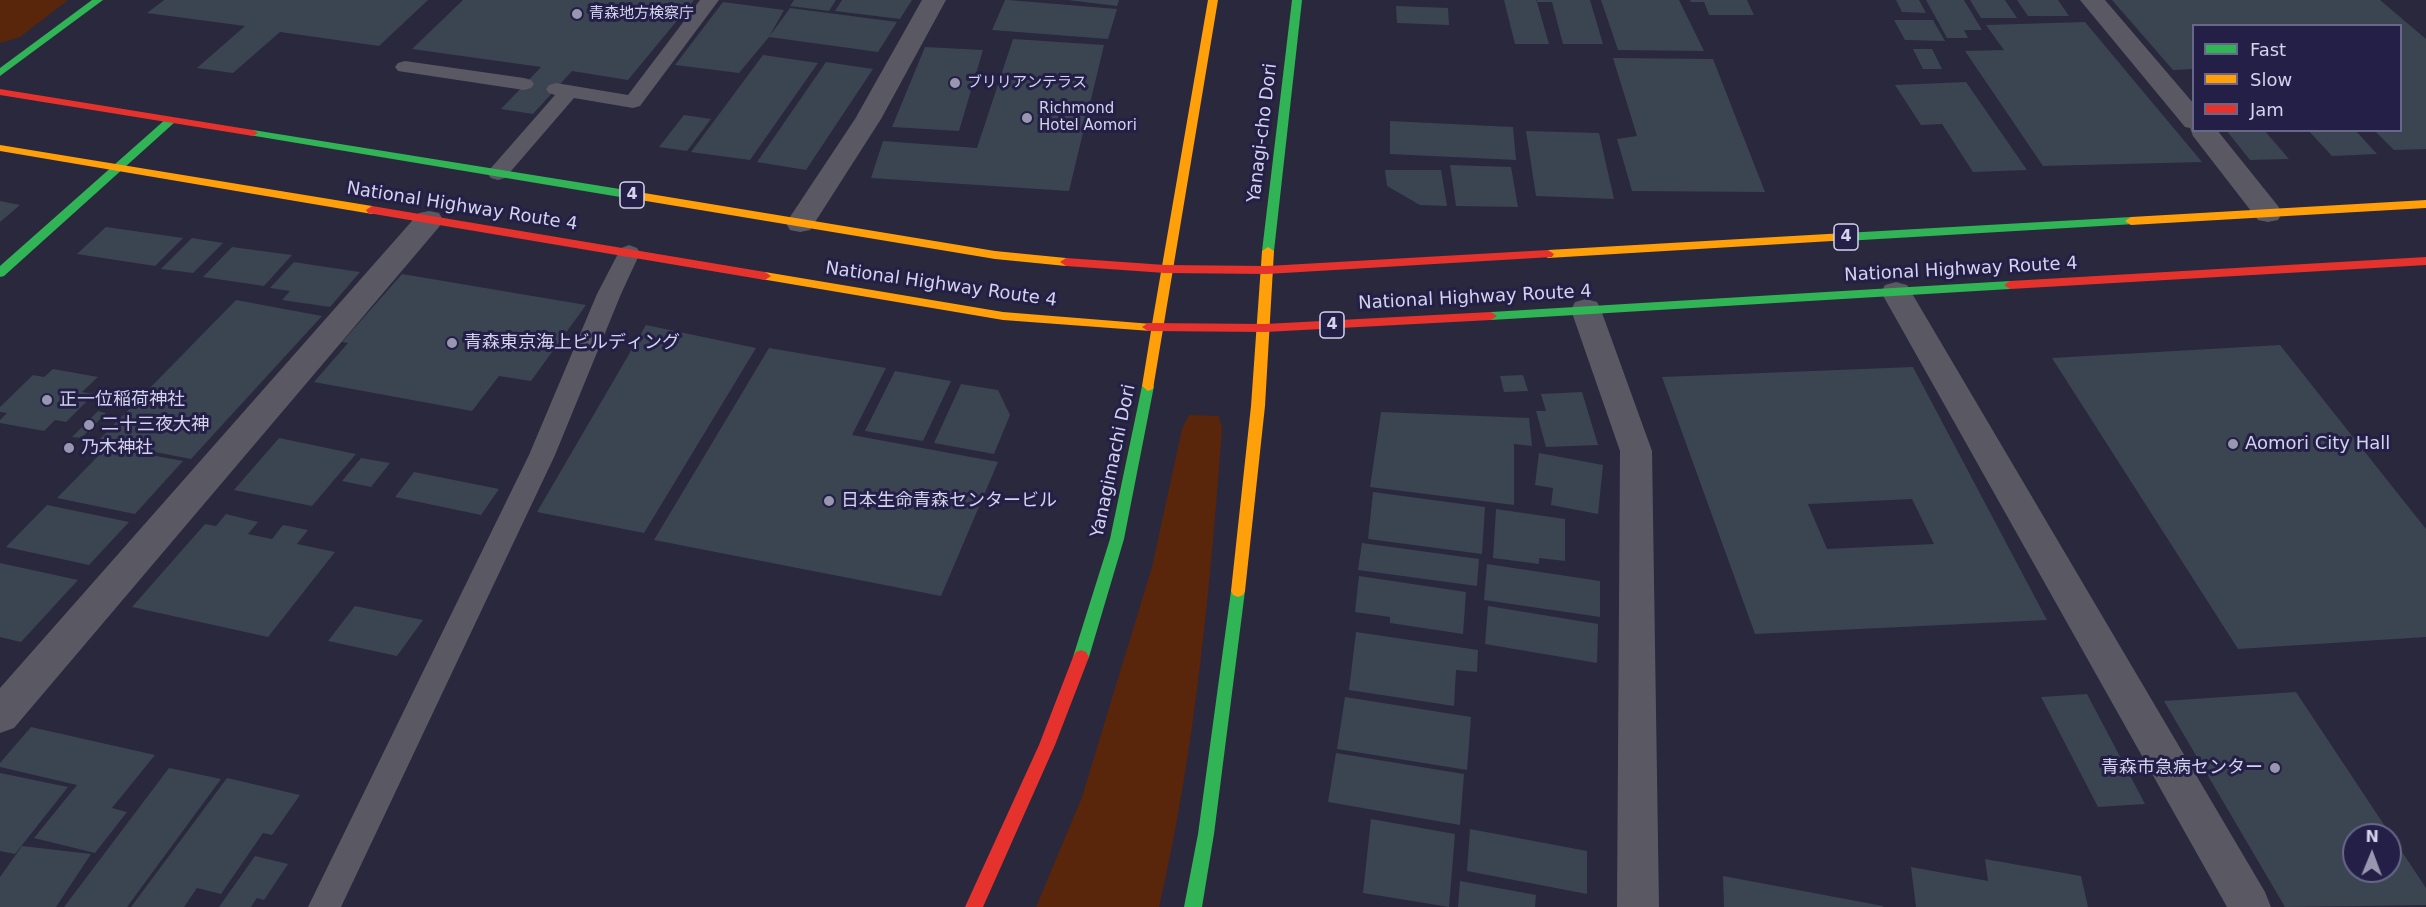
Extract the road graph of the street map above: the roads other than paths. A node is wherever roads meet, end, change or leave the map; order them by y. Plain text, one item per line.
1 (98, 0) edge
2 (710, 0) edge
3 (934, 0) edge
4 (1213, 0) edge
5 (1297, 0) edge
6 (2092, 0) edge
7 (405, 67) dead end
8 (0, 73) edge
9 (524, 84) dead end
10 (0, 92) edge
11 (171, 120) junction
12 (2192, 120) edge
13 (2204, 132) edge
14 (0, 148) edge
15 (117, 168) junction
16 (498, 173) junction
17 (2426, 204) edge
18 (2268, 213) junction
19 (429, 220) junction
20 (800, 223) junction
21 (629, 253) junction
22 (2426, 261) edge
23 (1167, 270) junction
24 (1267, 270) junction
25 (0, 273) edge
26 (1896, 292) junction
27 (1586, 310) junction
28 (1159, 328) junction
29 (1264, 328) junction
30 (0, 716) edge
31 (324, 907) edge
32 (974, 907) edge
33 (1193, 907) edge
34 (1638, 907) edge
35 (2250, 907) edge

1 - 8 main road
2 - 16 lane
3 - 20 street
4 - 23 main road, Yanagimachi Dori
5 - 24 main road, Yanagi-cho Dori
6 - 12 street
7 - 9 lane
10 - 11 main road, National Highway Route 4 / 4
11 - 15 main road
11 - 16 main road, National Highway Route 4 / 4
13 - 18 street
14 - 15 main road, National Highway Route 4 / 4
15 - 19 main road, National Highway Route 4 / 4
15 - 25 main road
16 - 20 main road, National Highway Route 4 / 4
17 - 18 main road, National Highway Route 4 / 4
18 - 24 main road, National Highway Route 4 / 4
19 - 21 main road, National Highway Route 4 / 4
19 - 30 street
20 - 23 main road, National Highway Route 4 / 4
21 - 28 main road, National Highway Route 4 / 4
21 - 31 lane
22 - 26 main road, National Highway Route 4 / 4
23 - 24 main road, National Highway Route 4 / 4
23 - 28 main road, Yanagimachi Dori
24 - 29 main road
26 - 27 main road, National Highway Route 4 / 4
26 - 35 street
27 - 29 main road, National Highway Route 4 / 4
27 - 34 street
28 - 29 main road, National Highway Route 4 / 4
28 - 32 main road, Yanagimachi Dori
29 - 33 main road

